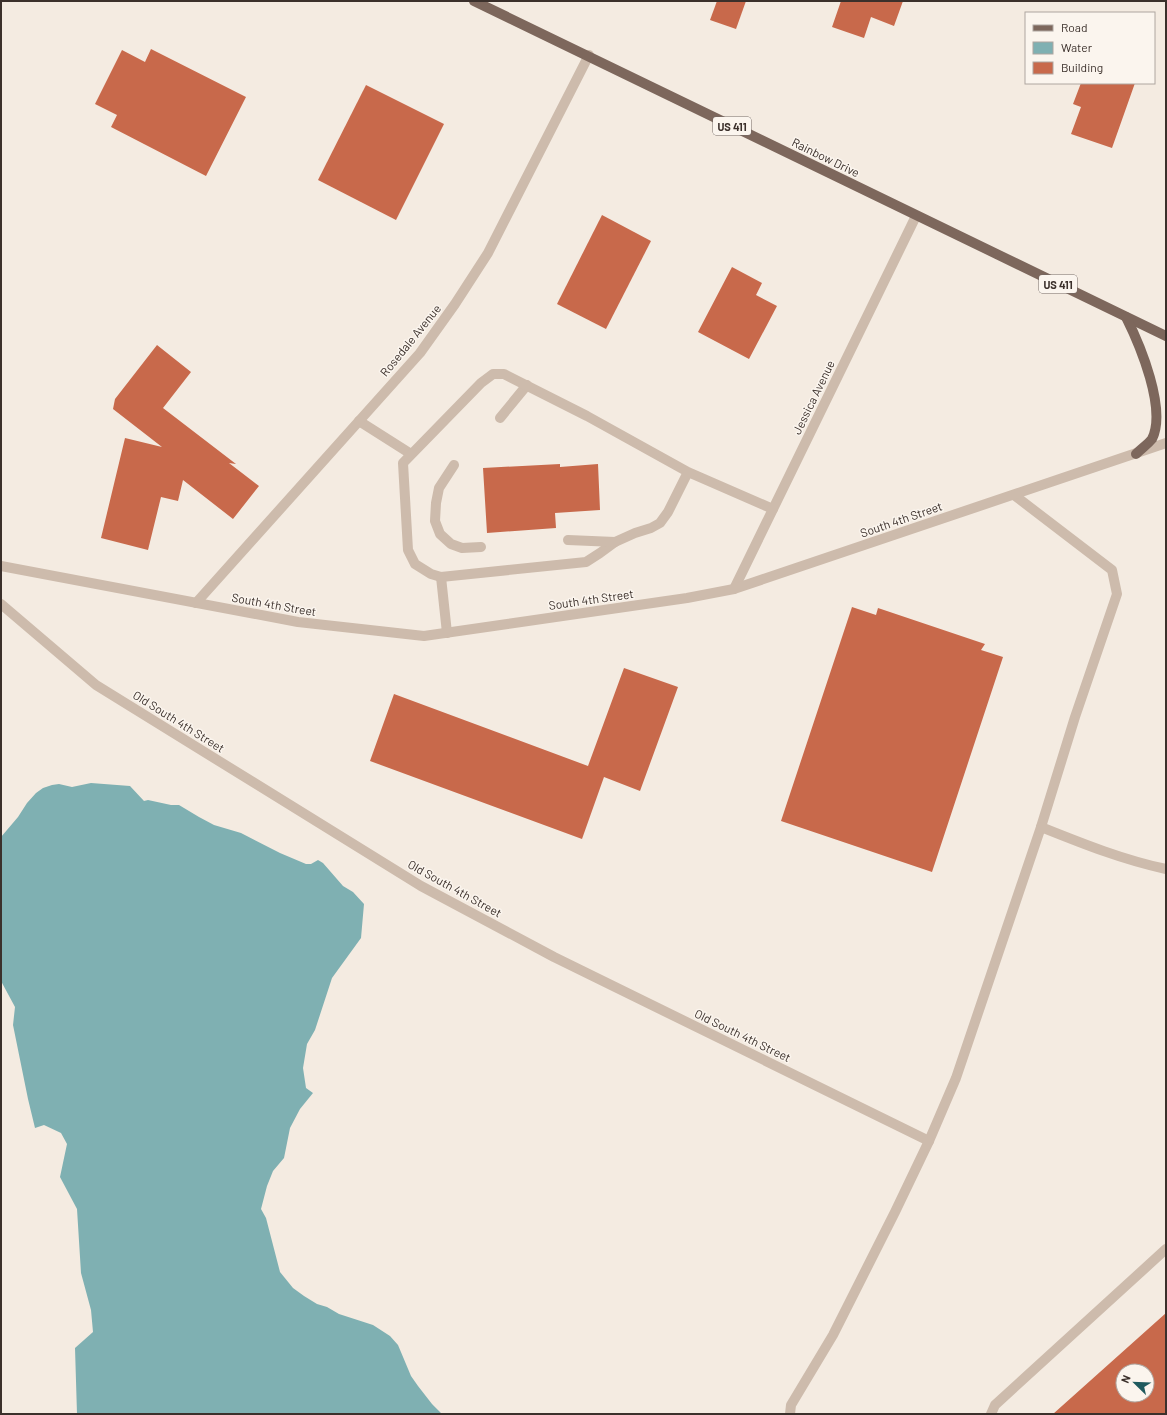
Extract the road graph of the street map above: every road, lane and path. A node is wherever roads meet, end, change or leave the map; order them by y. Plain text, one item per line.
1 (474, 1) edge
2 (589, 56) junction
3 (916, 216) junction
4 (1126, 317) junction
5 (1166, 336) edge
6 (527, 385) junction
7 (500, 418) dead end
8 (359, 421) junction
9 (1166, 443) edge
10 (411, 454) junction
11 (1136, 454) junction
12 (454, 465) dead end
13 (688, 472) junction
14 (1014, 495) junction
15 (773, 509) junction
16 (568, 540) dead end
17 (615, 542) junction
18 (481, 547) dead end
19 (1, 566) edge
20 (441, 577) junction
21 (734, 589) junction
22 (196, 603) junction
23 (1, 604) edge
24 (447, 634) junction
25 (1040, 826) junction
26 (1166, 868) edge
27 (929, 1141) junction
28 (1166, 1249) edge
29 (790, 1414) edge
30 (991, 1414) edge

1 - 2 main road, Rainbow Drive / US 411
2 - 3 main road, Rainbow Drive / US 411
2 - 8 street, Rosedale Avenue
3 - 4 main road, Rainbow Drive / US 411
3 - 15 street, Jessica Avenue
4 - 5 main road, Rainbow Drive / US 411
4 - 11 main road
6 - 7 street
6 - 10 street
6 - 13 street
8 - 10 street
8 - 22 street, Rosedale Avenue
9 - 11 street, South 4th Street
10 - 20 street
11 - 14 street, South 4th Street
12 - 18 street
13 - 15 street
13 - 17 street
14 - 21 street, South 4th Street
14 - 25 street
15 - 21 street, Jessica Avenue
16 - 17 street
17 - 20 street
19 - 22 street, South 4th Street
20 - 24 street
21 - 24 street, South 4th Street
22 - 24 street, South 4th Street
23 - 27 street, Old South 4th Street
25 - 26 street
25 - 27 street
27 - 29 street
28 - 30 street

